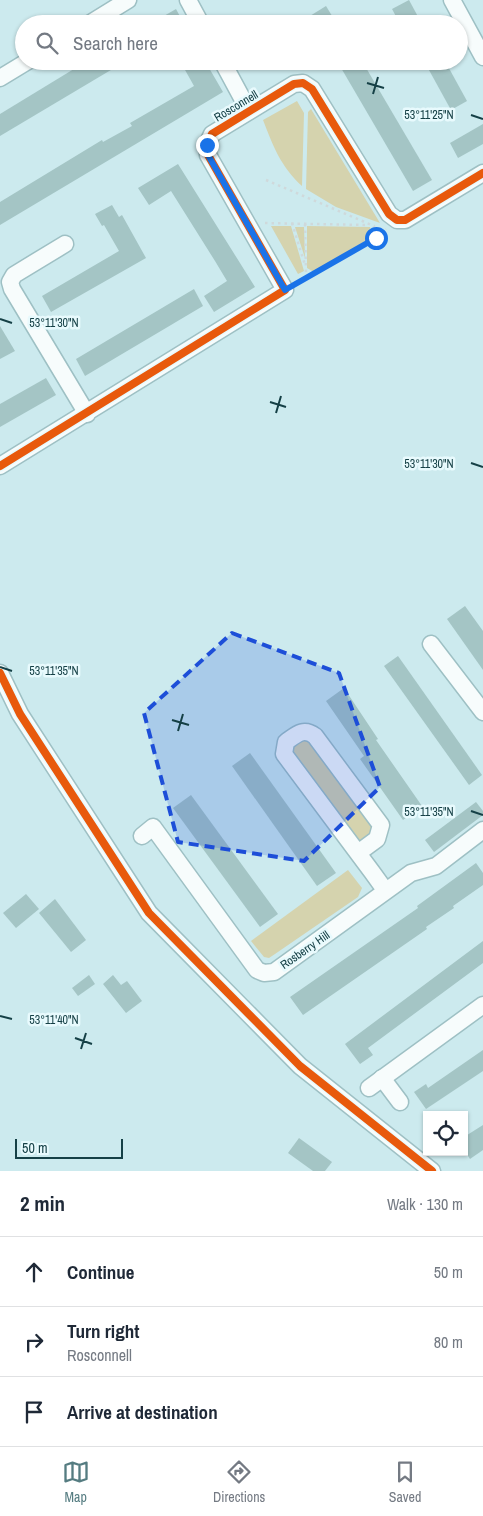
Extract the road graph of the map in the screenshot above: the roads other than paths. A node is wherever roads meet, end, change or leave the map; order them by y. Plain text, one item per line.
1 (128, 0) edge
2 (188, 0) edge
3 (452, 0) edge
4 (104, 15) edge
5 (197, 15) edge
6 (460, 15) edge
7 (468, 29) edge
8 (483, 57) edge
9 (15, 69) edge
10 (227, 70) edge
11 (0, 78) edge
12 (249, 111) junction
13 (483, 173) edge
14 (65, 244) dead end
15 (87, 414) junction
16 (0, 466) edge
17 (431, 644) dead end
18 (0, 673) edge
19 (483, 712) edge
20 (483, 830) edge
21 (142, 836) dead end
22 (358, 853) junction
23 (385, 890) junction
24 (483, 1005) edge
25 (400, 1102) dead end
26 (432, 1171) edge

1 - 4 street
2 - 5 street
3 - 6 street
7 - 8 street
9 - 11 street
10 - 12 street, Rosconnell
12 - 13 street, Rosconnell
12 - 15 street, Rosconnell
14 - 15 street
15 - 16 street
17 - 19 street
18 - 26 street
20 - 23 street, Rosberry Hill
21 - 23 street, Rosberry Hill
22 - 22 street
22 - 23 street
24 - 25 street

